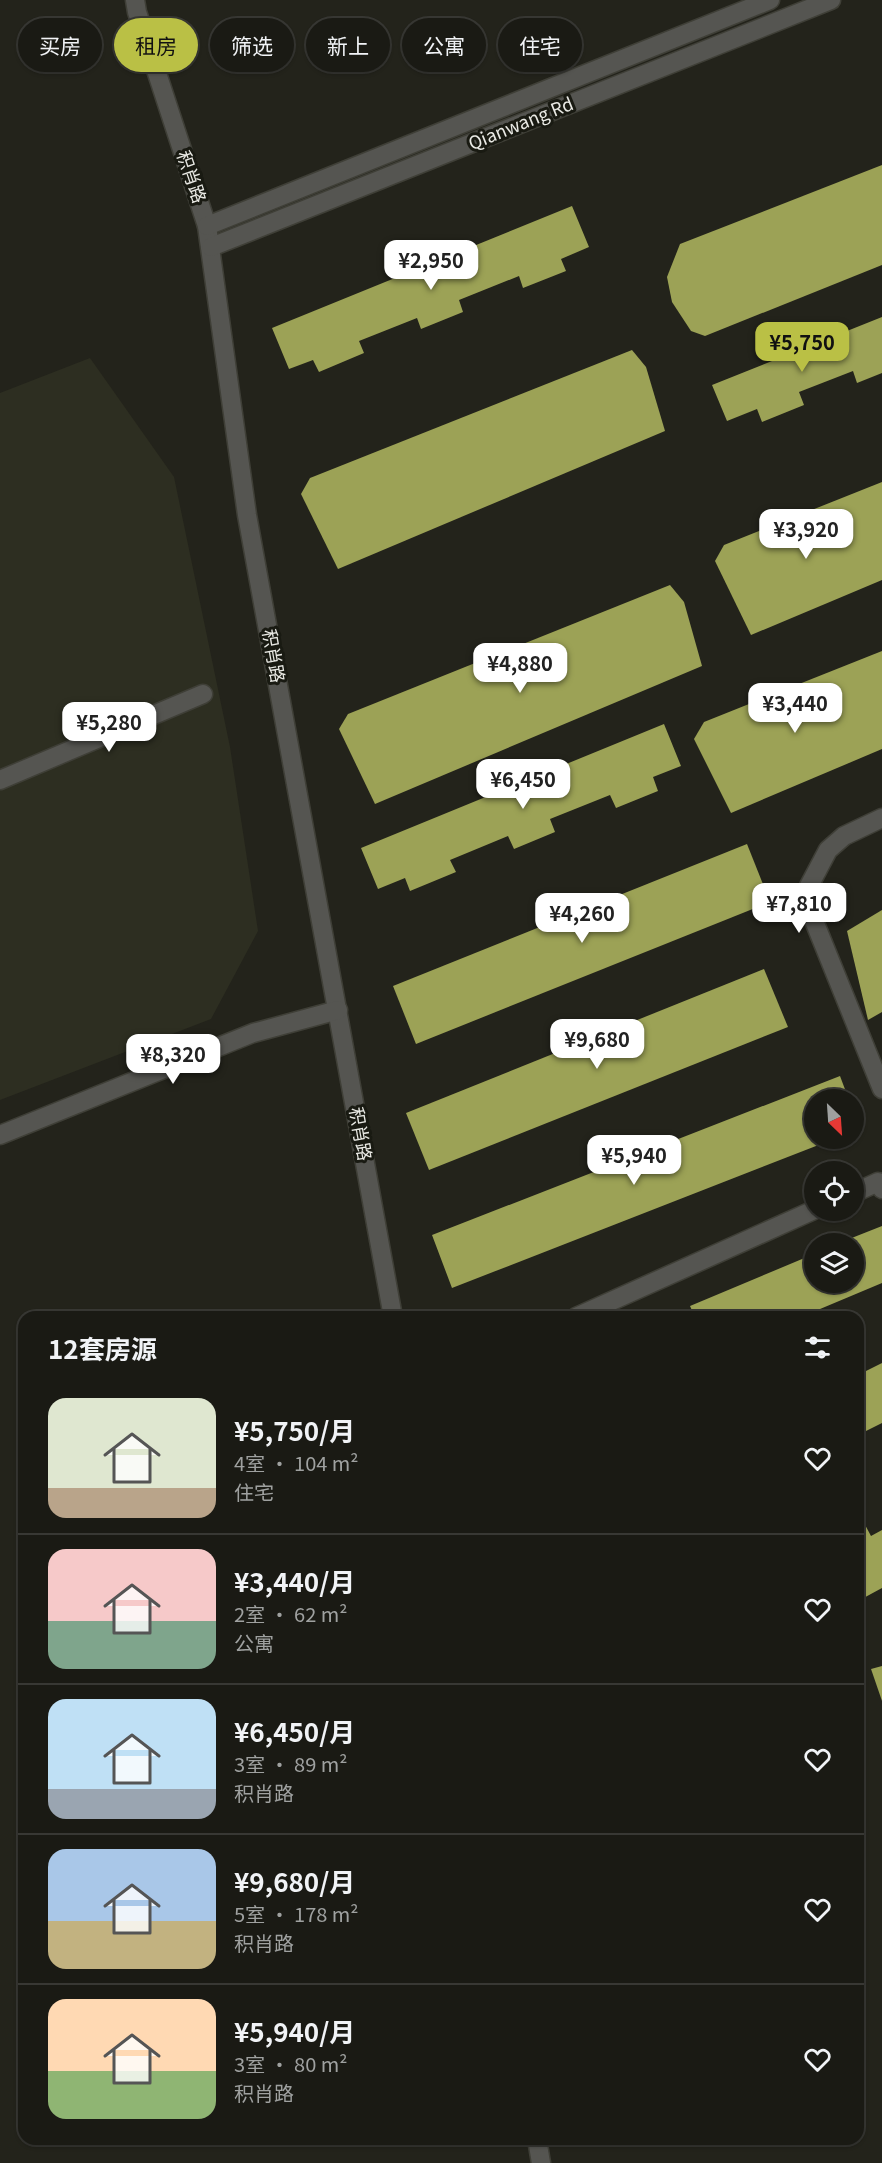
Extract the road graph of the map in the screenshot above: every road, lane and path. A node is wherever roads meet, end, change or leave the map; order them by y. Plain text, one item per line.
1 (135, 0) edge
2 (770, 0) edge
3 (831, 0) edge
4 (207, 226) junction
5 (211, 247) junction
6 (203, 694) dead end
7 (0, 780) edge
8 (882, 818) edge
9 (338, 1010) junction
10 (882, 1089) edge
11 (0, 1135) edge
12 (864, 1188) edge
13 (882, 1189) edge
14 (804, 1214) edge
15 (392, 1311) edge
16 (589, 1311) edge
17 (538, 2145) edge
18 (541, 2163) edge

1 - 4 street, 积肖路
2 - 4 street, Qianwang Rd
3 - 5 street, Qianwang Rd
4 - 5 street, 积肖路
5 - 9 street, 积肖路
6 - 7 street
8 - 10 street
9 - 11 street
9 - 15 street, 积肖路
12 - 13 street
14 - 16 street
17 - 18 street

